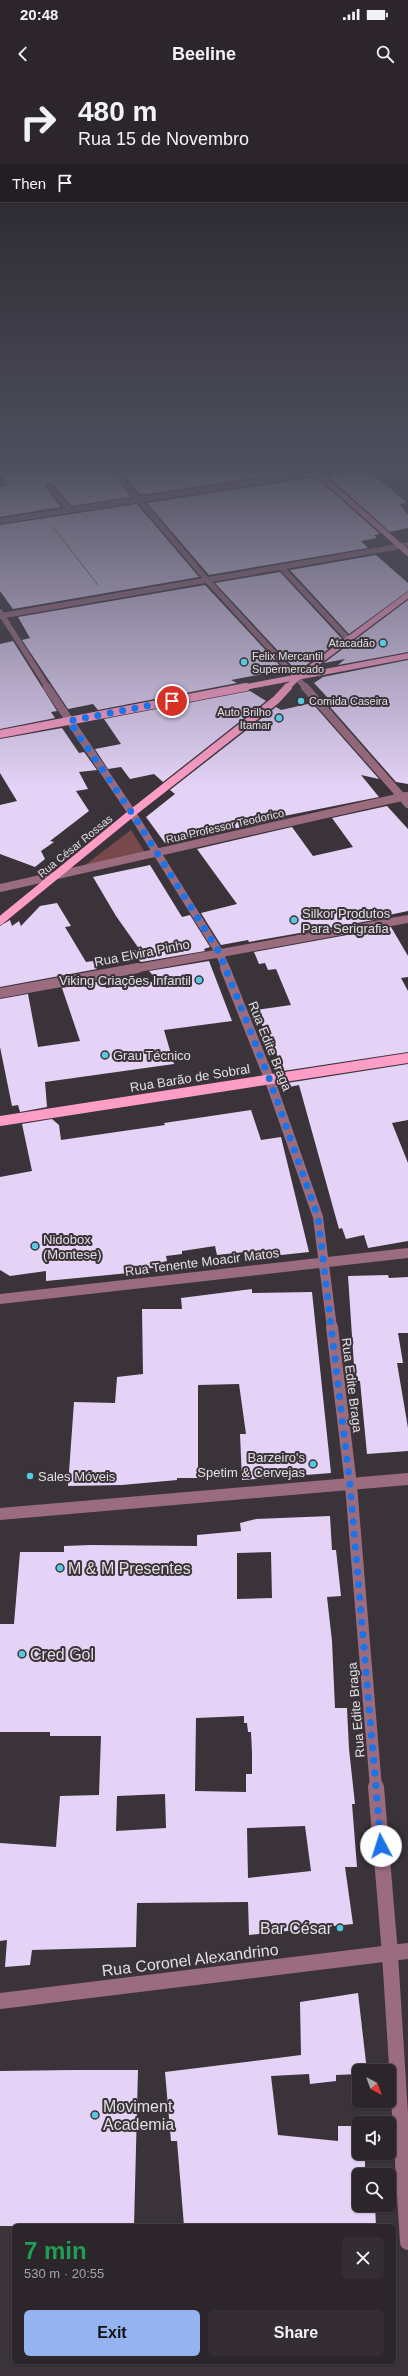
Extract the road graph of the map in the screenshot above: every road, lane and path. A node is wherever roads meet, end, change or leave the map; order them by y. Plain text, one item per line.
1 (90, 575) edge
2 (203, 575) edge
3 (234, 575) edge
4 (288, 575) edge
5 (207, 580) junction
6 (408, 595) edge
7 (107, 597) junction
8 (1, 615) edge
9 (349, 640) junction
10 (408, 656) edge
11 (298, 678) junction
12 (69, 721) junction
13 (0, 734) edge
14 (405, 796) edge
15 (408, 804) edge
16 (132, 813) junction
17 (156, 854) junction
18 (55, 876) junction
19 (0, 888) edge
20 (408, 919) edge
21 (0, 921) edge
22 (219, 952) junction
23 (0, 993) edge
24 (408, 1058) edge
25 (269, 1078) junction
26 (0, 1121) edge
27 (408, 1253) edge
28 (324, 1262) junction
29 (0, 1299) edge
30 (408, 1479) edge
31 (350, 1485) junction
32 (0, 1514) edge
33 (408, 1951) edge
34 (390, 1954) junction
35 (0, 2001) edge
36 (408, 2242) edge

1 - 7 path
2 - 5 street
3 - 5 street
4 - 9 street
5 - 7 street
5 - 11 street
6 - 9 main road, Rua César Rossas
7 - 8 street
8 - 12 street, Rua Edite Braga
9 - 11 main road, Rua César Rossas
10 - 11 main road
11 - 12 main road
11 - 14 street
11 - 16 main road, Rua César Rossas
12 - 13 main road
12 - 16 street, Rua Edite Braga
14 - 15 street
14 - 17 street, Rua Professor Teodorico
16 - 17 street, Rua Edite Braga
16 - 18 main road, Rua César Rossas
17 - 18 street, Rua Professor Teodorico
17 - 22 street, Rua Edite Braga
18 - 19 street, Rua Professor Teodorico
18 - 21 main road, Rua César Rossas
20 - 22 street, Rua Elvira Pinho
22 - 23 street, Rua Elvira Pinho
22 - 25 street, Rua Edite Braga
24 - 25 main road, Rua Barão de Sobral
25 - 26 main road, Rua Barão de Sobral
25 - 28 street, Rua Edite Braga
27 - 28 street, Rua Tenente Moacir Matos
28 - 29 street, Rua Tenente Moacir Matos
28 - 31 street, Rua Edite Braga
30 - 31 street
31 - 32 street
31 - 34 street, Rua Edite Braga
33 - 34 street, Rua Coronel Alexandrino
34 - 35 street, Rua Coronel Alexandrino
34 - 36 street, Rua Edite Braga

